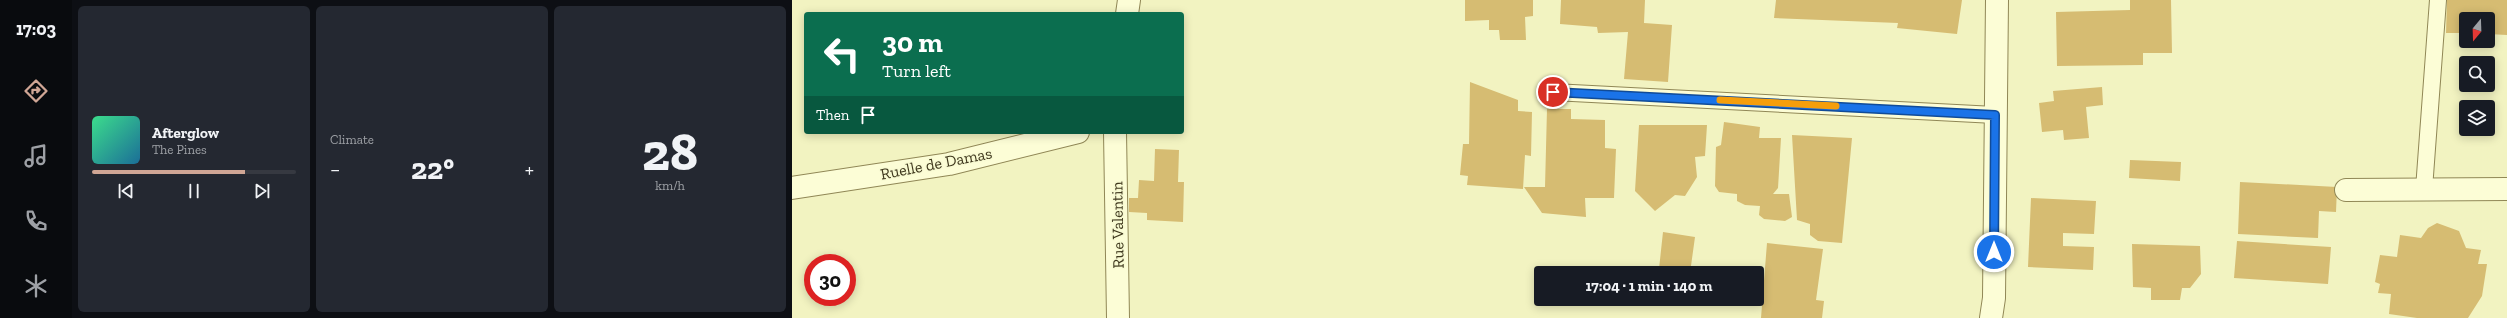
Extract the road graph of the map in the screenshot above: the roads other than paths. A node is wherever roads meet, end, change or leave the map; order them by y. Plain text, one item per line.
1 (1129, 0) edge
2 (1997, 0) edge
3 (2438, 0) edge
4 (1127, 12) edge
5 (1553, 92) dead end
6 (1995, 115) junction
7 (1070, 134) edge
8 (1115, 134) edge
9 (792, 188) edge
10 (2424, 189) junction
11 (2507, 189) edge
12 (2346, 190) dead end
13 (1118, 318) edge
14 (1992, 318) edge

1 - 4 street
2 - 6 street
3 - 10 lane
5 - 6 lane
6 - 14 street
7 - 9 street, Ruelle de Damas
8 - 13 street, Rue Valentin
10 - 11 street
10 - 12 street

